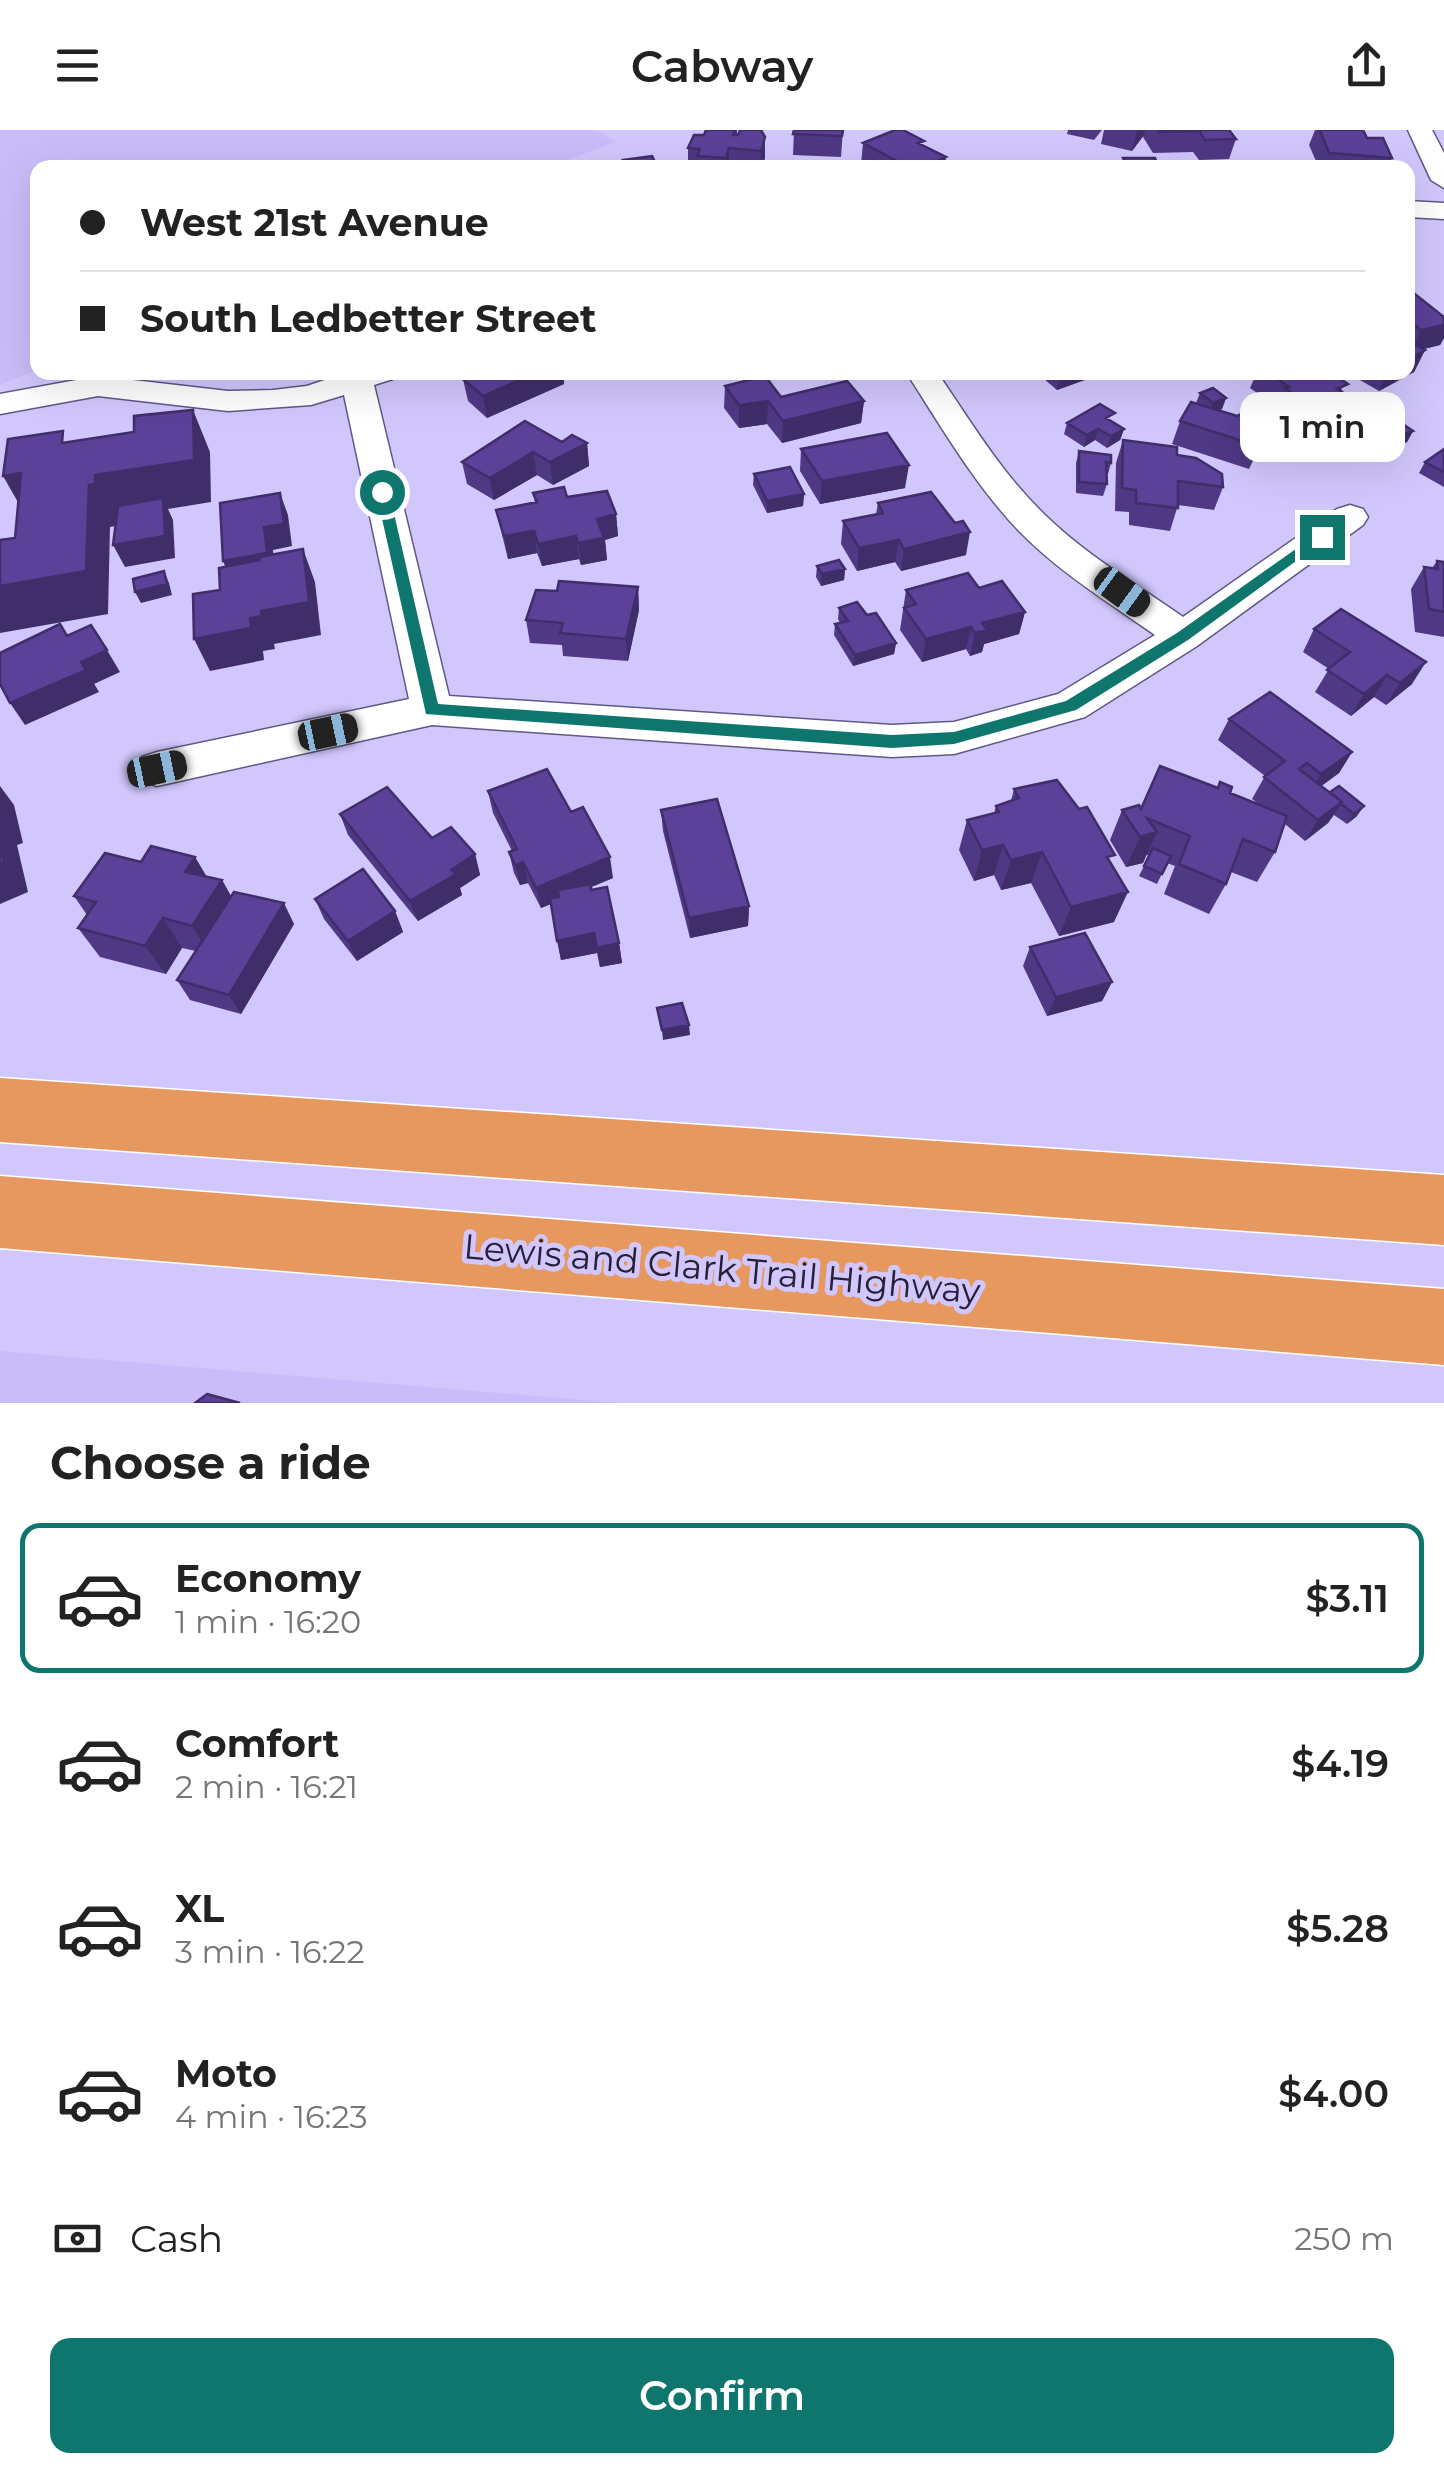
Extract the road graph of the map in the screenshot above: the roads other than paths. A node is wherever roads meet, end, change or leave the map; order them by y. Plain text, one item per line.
1 (1420, 130) edge
2 (1444, 180) edge
3 (1415, 209) edge
4 (1444, 211) edge
5 (357, 380) edge
6 (371, 380) edge
7 (926, 380) edge
8 (0, 404) edge
9 (1350, 517) dead end
10 (1183, 636) junction
11 (432, 710) junction
12 (157, 769) dead end
13 (0, 1110) edge
14 (1444, 1210) edge
15 (0, 1212) edge
16 (1444, 1326) edge

1 - 2 street
3 - 4 street
5 - 8 street
6 - 11 street
7 - 10 street
9 - 10 street
10 - 11 street
11 - 12 street
13 - 14 highway
15 - 16 highway, Lewis and Clark Trail Highway

